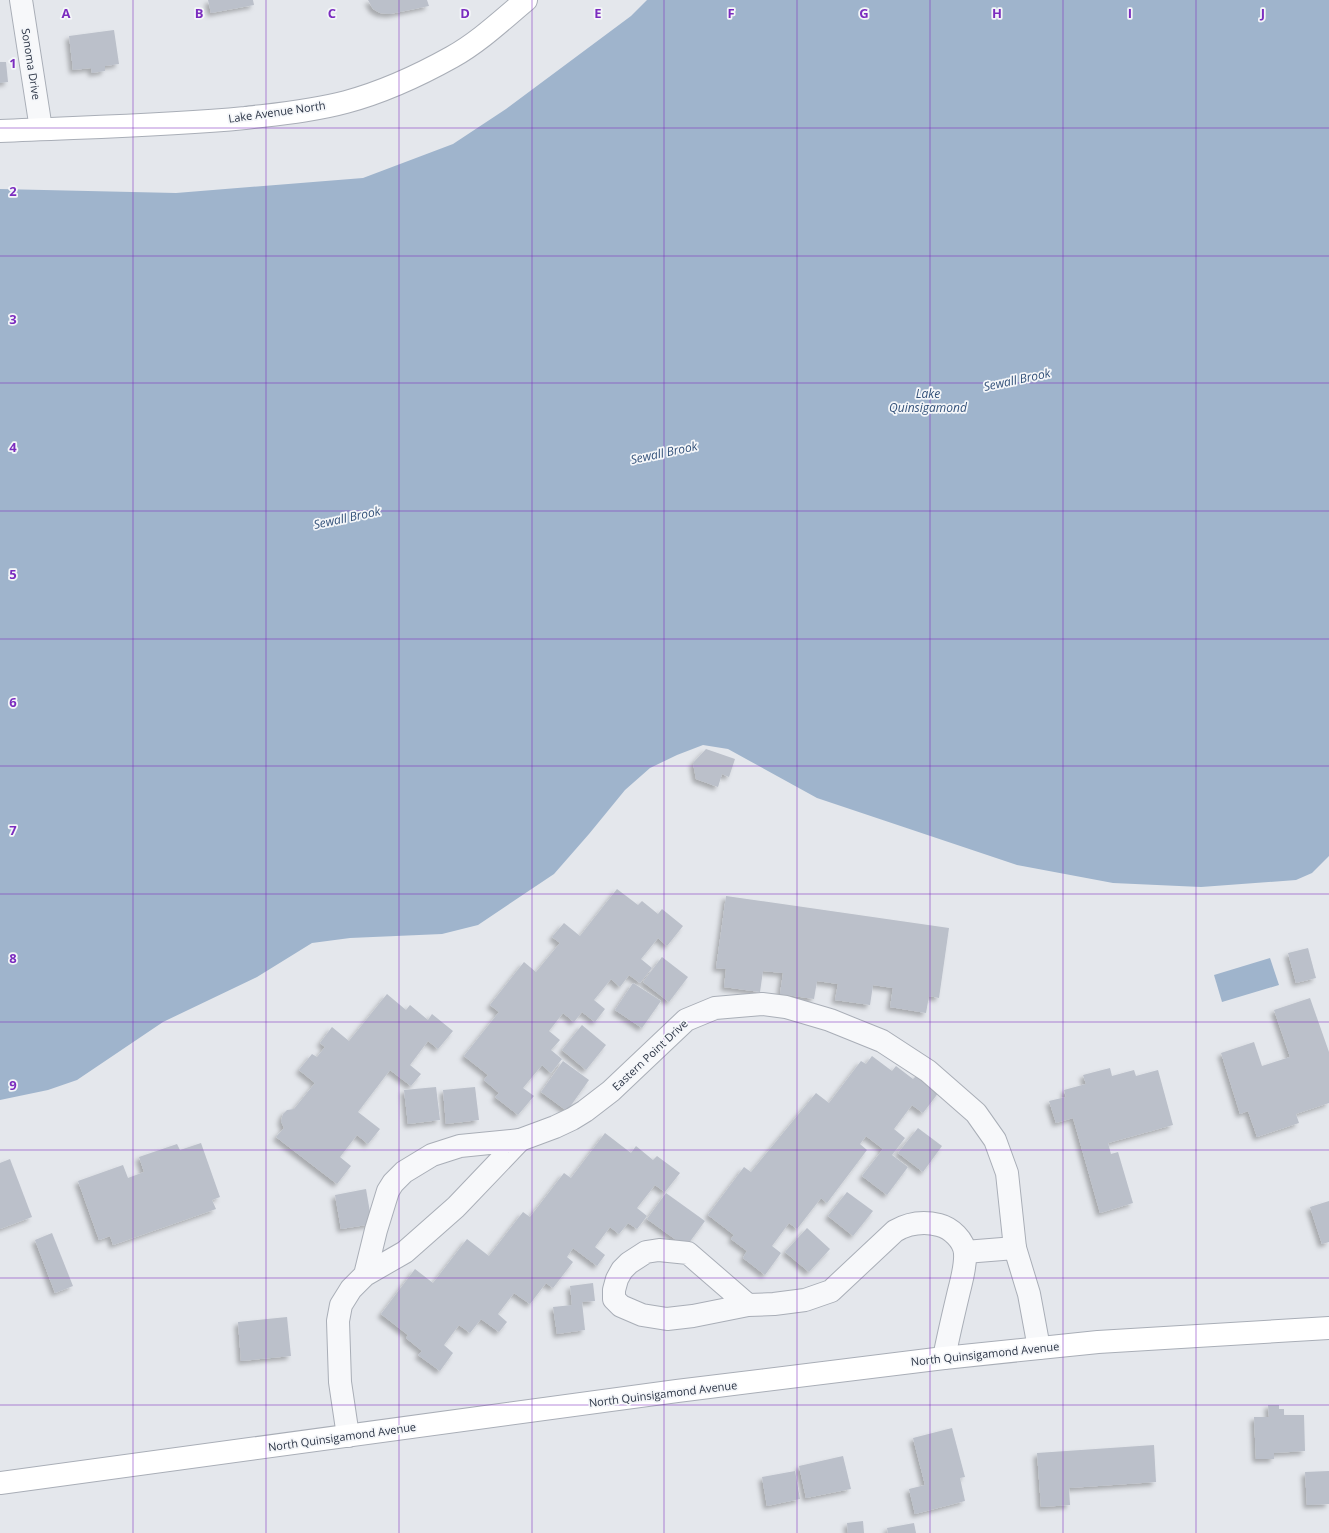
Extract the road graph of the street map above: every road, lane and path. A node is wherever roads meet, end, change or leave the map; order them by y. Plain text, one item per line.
1 (21, 0) edge
2 (526, 0) edge
3 (41, 129) junction
4 (0, 131) edge
5 (520, 1140) junction
6 (1015, 1248) junction
7 (965, 1252) junction
8 (364, 1275) junction
9 (748, 1305) junction
10 (1329, 1328) edge
11 (1039, 1348) junction
12 (944, 1358) junction
13 (348, 1436) junction
14 (0, 1482) edge

1 - 3 street, Sonoma Drive
2 - 3 main road, Lake Avenue North
3 - 4 main road, Lake Avenue North
5 - 6 street, Eastern Point Drive
5 - 8 street, Eastern Point Drive
5 - 8 street, Eastern Point Drive
6 - 7 street
6 - 11 street, Eastern Point Drive
7 - 9 street
7 - 12 street
8 - 13 street, Eastern Point Drive
9 - 9 street
10 - 11 main road, North Quinsigamond Avenue
11 - 12 main road, North Quinsigamond Avenue
12 - 13 main road, North Quinsigamond Avenue
13 - 14 main road, North Quinsigamond Avenue

